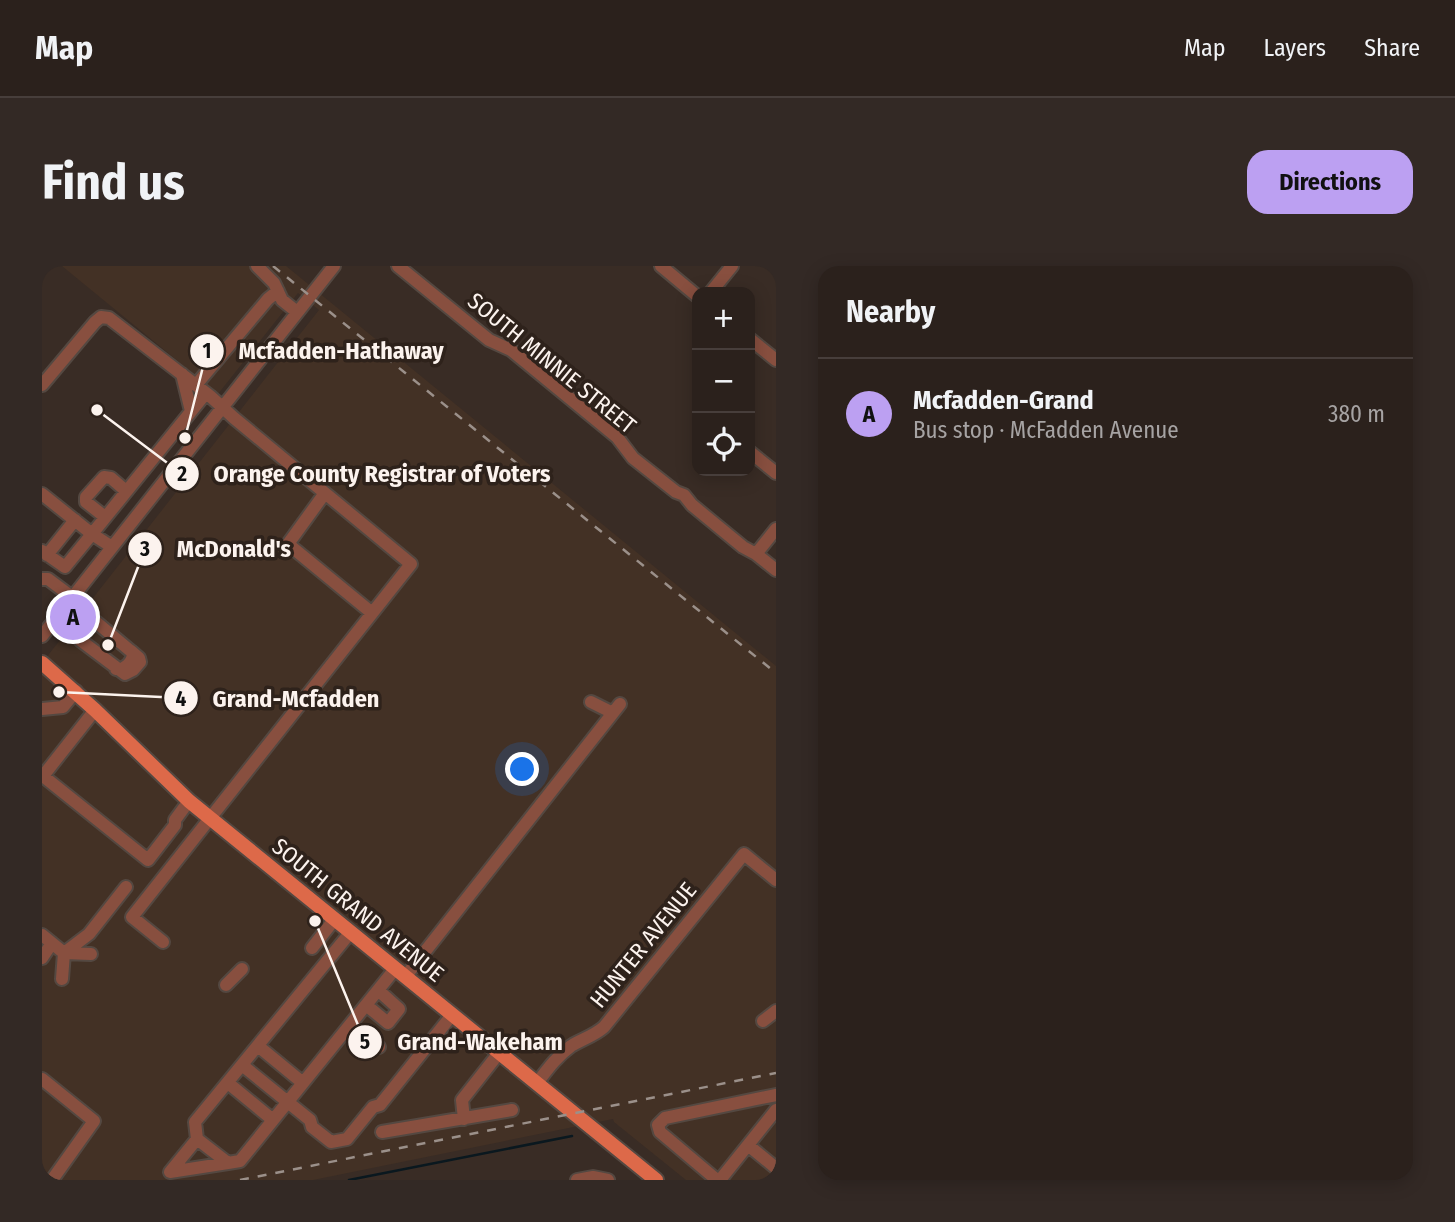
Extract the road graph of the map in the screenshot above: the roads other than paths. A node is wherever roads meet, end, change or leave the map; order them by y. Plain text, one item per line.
1 (257, 266) edge
2 (334, 266) edge
3 (398, 266) edge
4 (660, 266) edge
5 (732, 266) edge
6 (715, 287) edge
7 (278, 291) junction
8 (692, 292) edge
9 (297, 312) junction
10 (755, 343) edge
11 (776, 360) edge
12 (182, 374) junction
13 (42, 385) edge
14 (201, 389) junction
15 (222, 408) junction
16 (191, 411) junction
17 (755, 456) edge
18 (776, 473) edge
19 (126, 491) junction
20 (325, 493) junction
21 (42, 494) edge
22 (105, 517) junction
23 (75, 520) junction
24 (776, 529) edge
25 (92, 534) junction
26 (112, 547) junction
27 (44, 553) edge
28 (756, 554) junction
29 (776, 570) edge
30 (42, 579) edge
31 (72, 597) junction
32 (372, 613) junction
33 (96, 622) dead end
34 (42, 636) edge
35 (80, 640) dead end
36 (42, 663) edge
37 (76, 691) junction
38 (591, 702) dead end
39 (42, 709) edge
40 (95, 710) junction
41 (189, 801) junction
42 (211, 819) junction
43 (776, 880) edge
44 (126, 887) dead end
45 (334, 920) junction
46 (350, 933) junction
47 (47, 939) edge
48 (163, 942) dead end
49 (312, 947) dead end
50 (64, 953) junction
51 (91, 954) dead end
52 (42, 958) edge
53 (242, 969) dead end
54 (400, 973) junction
55 (62, 979) dead end
56 (226, 985) dead end
57 (378, 990) junction
58 (366, 1005) junction
59 (776, 1011) edge
60 (452, 1015) junction
61 (763, 1021) dead end
62 (351, 1024) junction
63 (258, 1046) junction
64 (379, 1047) dead end
65 (499, 1053) junction
66 (242, 1065) junction
67 (43, 1083) edge
68 (228, 1083) junction
69 (303, 1083) junction
70 (537, 1083) junction
71 (776, 1095) edge
72 (288, 1102) junction
73 (512, 1110) dead end
74 (776, 1110) edge
75 (464, 1119) junction
76 (273, 1120) junction
77 (382, 1132) dead end
78 (197, 1139) junction
79 (748, 1145) junction
80 (228, 1163) junction
81 (776, 1168) edge
82 (52, 1180) edge
83 (577, 1180) edge
84 (608, 1180) edge
85 (656, 1180) edge
86 (719, 1180) edge

1 - 7 street
2 - 9 street
3 - 28 street, SOUTH MINNIE STREET
4 - 8 street
5 - 6 street
7 - 9 street
7 - 14 street
9 - 15 street
10 - 11 street
12 - 13 street
12 - 14 street
12 - 16 street
14 - 15 street
14 - 16 street
15 - 20 street
15 - 26 street
16 - 19 street
17 - 18 street
19 - 22 street
19 - 22 street
20 - 32 street
20 - 32 street
21 - 23 street
22 - 25 street
23 - 25 street
23 - 27 street
24 - 28 street
25 - 26 street
25 - 27 street
26 - 31 street
28 - 29 street, SOUTH MINNIE STREET
30 - 31 street
31 - 34 street
32 - 42 street
33 - 35 street
36 - 37 main road, SOUTH GRAND AVENUE
37 - 39 street
37 - 40 main road, SOUTH GRAND AVENUE
38 - 54 street
40 - 41 main road, SOUTH GRAND AVENUE
40 - 41 street
41 - 42 main road, SOUTH GRAND AVENUE
42 - 45 main road, SOUTH GRAND AVENUE
42 - 48 street
43 - 70 street, HUNTER AVENUE
44 - 50 street
45 - 46 main road, SOUTH GRAND AVENUE
45 - 49 street
46 - 54 main road, SOUTH GRAND AVENUE
46 - 63 street
47 - 50 street
47 - 52 street
50 - 51 street
50 - 55 street
53 - 56 street
54 - 57 street
54 - 60 main road, SOUTH GRAND AVENUE
57 - 58 street
57 - 58 street
58 - 62 street
59 - 61 street
60 - 65 main road, SOUTH GRAND AVENUE
60 - 72 street
62 - 64 street
62 - 69 street
63 - 66 street
63 - 69 street
65 - 70 main road, SOUTH GRAND AVENUE
65 - 75 street
66 - 68 street
66 - 72 street
67 - 82 street
68 - 76 street
68 - 78 street
69 - 72 street
70 - 85 main road, SOUTH GRAND AVENUE
71 - 86 street
72 - 76 street
73 - 75 street
74 - 79 street
75 - 77 street
76 - 80 street
78 - 80 street
78 - 80 street
79 - 81 street
79 - 86 street
83 - 84 street

